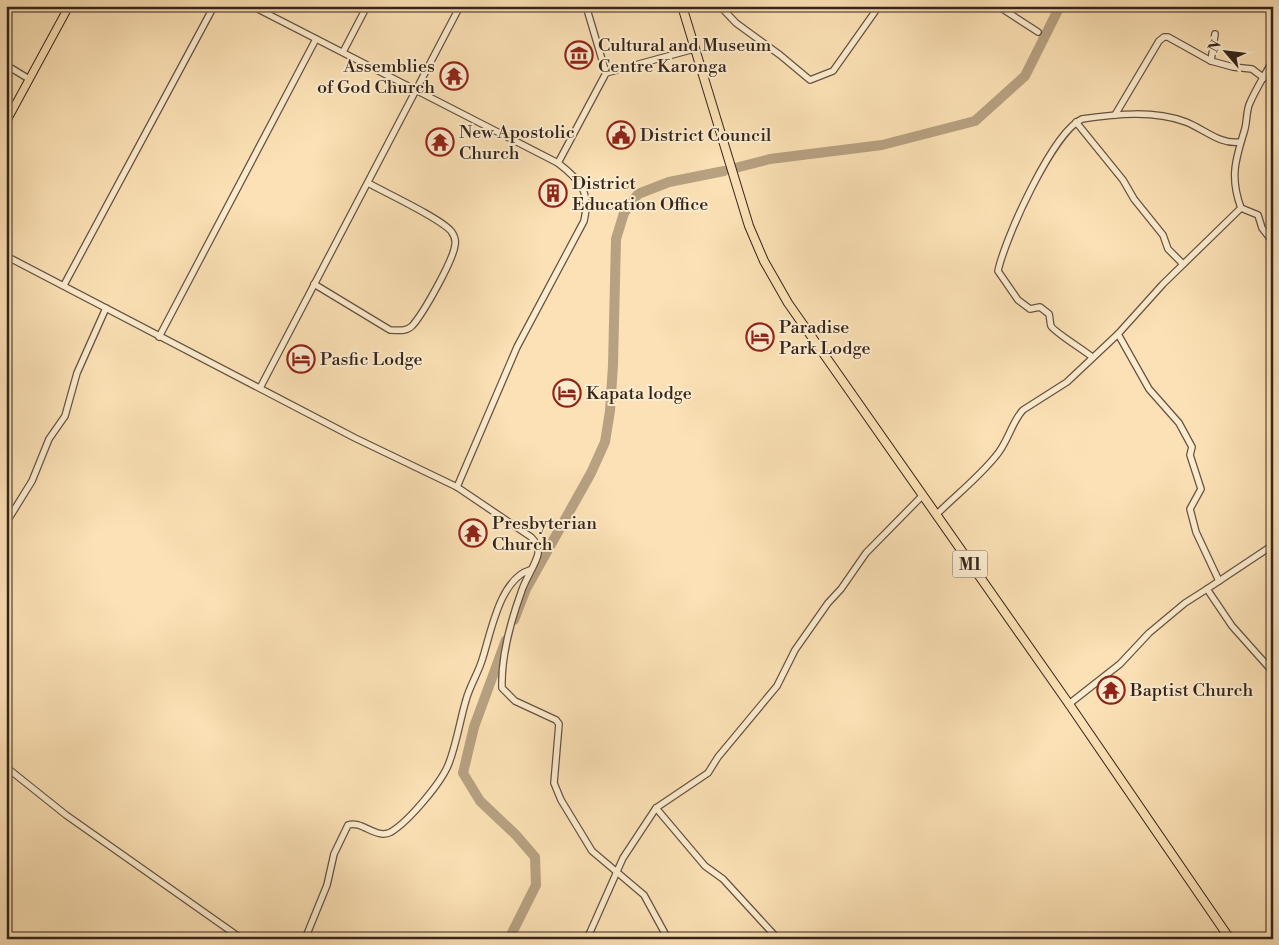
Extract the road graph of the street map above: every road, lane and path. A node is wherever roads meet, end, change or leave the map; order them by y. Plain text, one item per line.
1 (69, 6) edge
2 (214, 6) edge
3 (252, 6) edge
4 (367, 6) edge
5 (460, 6) edge
6 (586, 6) edge
7 (682, 6) edge
8 (720, 6) edge
9 (880, 6) edge
10 (998, 6) edge
11 (1038, 32) dead end
12 (1215, 34) dead end
13 (316, 39) junction
14 (694, 49) junction
15 (343, 52) junction
16 (1273, 60) edge
17 (1210, 61) junction
18 (6, 65) edge
19 (606, 72) junction
20 (1264, 78) junction
21 (29, 79) junction
22 (415, 90) junction
23 (1115, 115) junction
24 (6, 122) edge
25 (1076, 122) junction
26 (1240, 142) junction
27 (558, 164) junction
28 (368, 183) junction
29 (1241, 208) junction
30 (1273, 242) edge
31 (6, 256) edge
32 (1183, 264) junction
33 (314, 284) junction
34 (64, 285) junction
35 (106, 308) junction
36 (1118, 334) junction
37 (159, 337) junction
38 (1092, 357) junction
39 (260, 388) junction
40 (457, 487) junction
41 (922, 496) junction
42 (936, 515) junction
43 (6, 523) edge
44 (1273, 545) edge
45 (530, 570) junction
46 (1219, 581) junction
47 (1208, 589) junction
48 (1273, 672) edge
49 (1069, 704) junction
50 (6, 767) edge
51 (656, 808) junction
52 (616, 872) junction
53 (1228, 936) edge
54 (242, 939) edge
55 (305, 939) edge
56 (587, 939) edge
57 (668, 939) edge
58 (778, 939) edge
59 (1218, 939) edge

1 - 21 main road
2 - 34 street
3 - 13 street
4 - 15 street
5 - 22 street
6 - 19 street
7 - 14 highway, M1
8 - 9 street
10 - 11 street
12 - 17 street
13 - 15 street
13 - 37 street
14 - 19 street
14 - 41 highway, M1
15 - 22 street
16 - 20 street
17 - 20 street
17 - 23 street
18 - 21 street
19 - 27 street
20 - 26 street
21 - 24 main road
22 - 27 street
22 - 28 street
23 - 25 street
23 - 26 street
25 - 32 street
25 - 38 street
26 - 29 street
27 - 40 street
28 - 33 street
28 - 33 street
29 - 30 street
29 - 32 street
31 - 34 street
32 - 36 street
33 - 39 street
34 - 35 street
35 - 37 street
35 - 43 street
36 - 38 street
36 - 46 street
37 - 39 street
38 - 42 street
39 - 40 street
40 - 45 street
41 - 42 highway, M1
41 - 51 street
42 - 49 highway, M1
44 - 46 street
45 - 52 street
45 - 55 street
46 - 47 street
47 - 48 street
47 - 49 street
49 - 53 highway, M1
50 - 54 street
51 - 52 street
51 - 58 street
52 - 56 street
52 - 57 street
53 - 59 street

